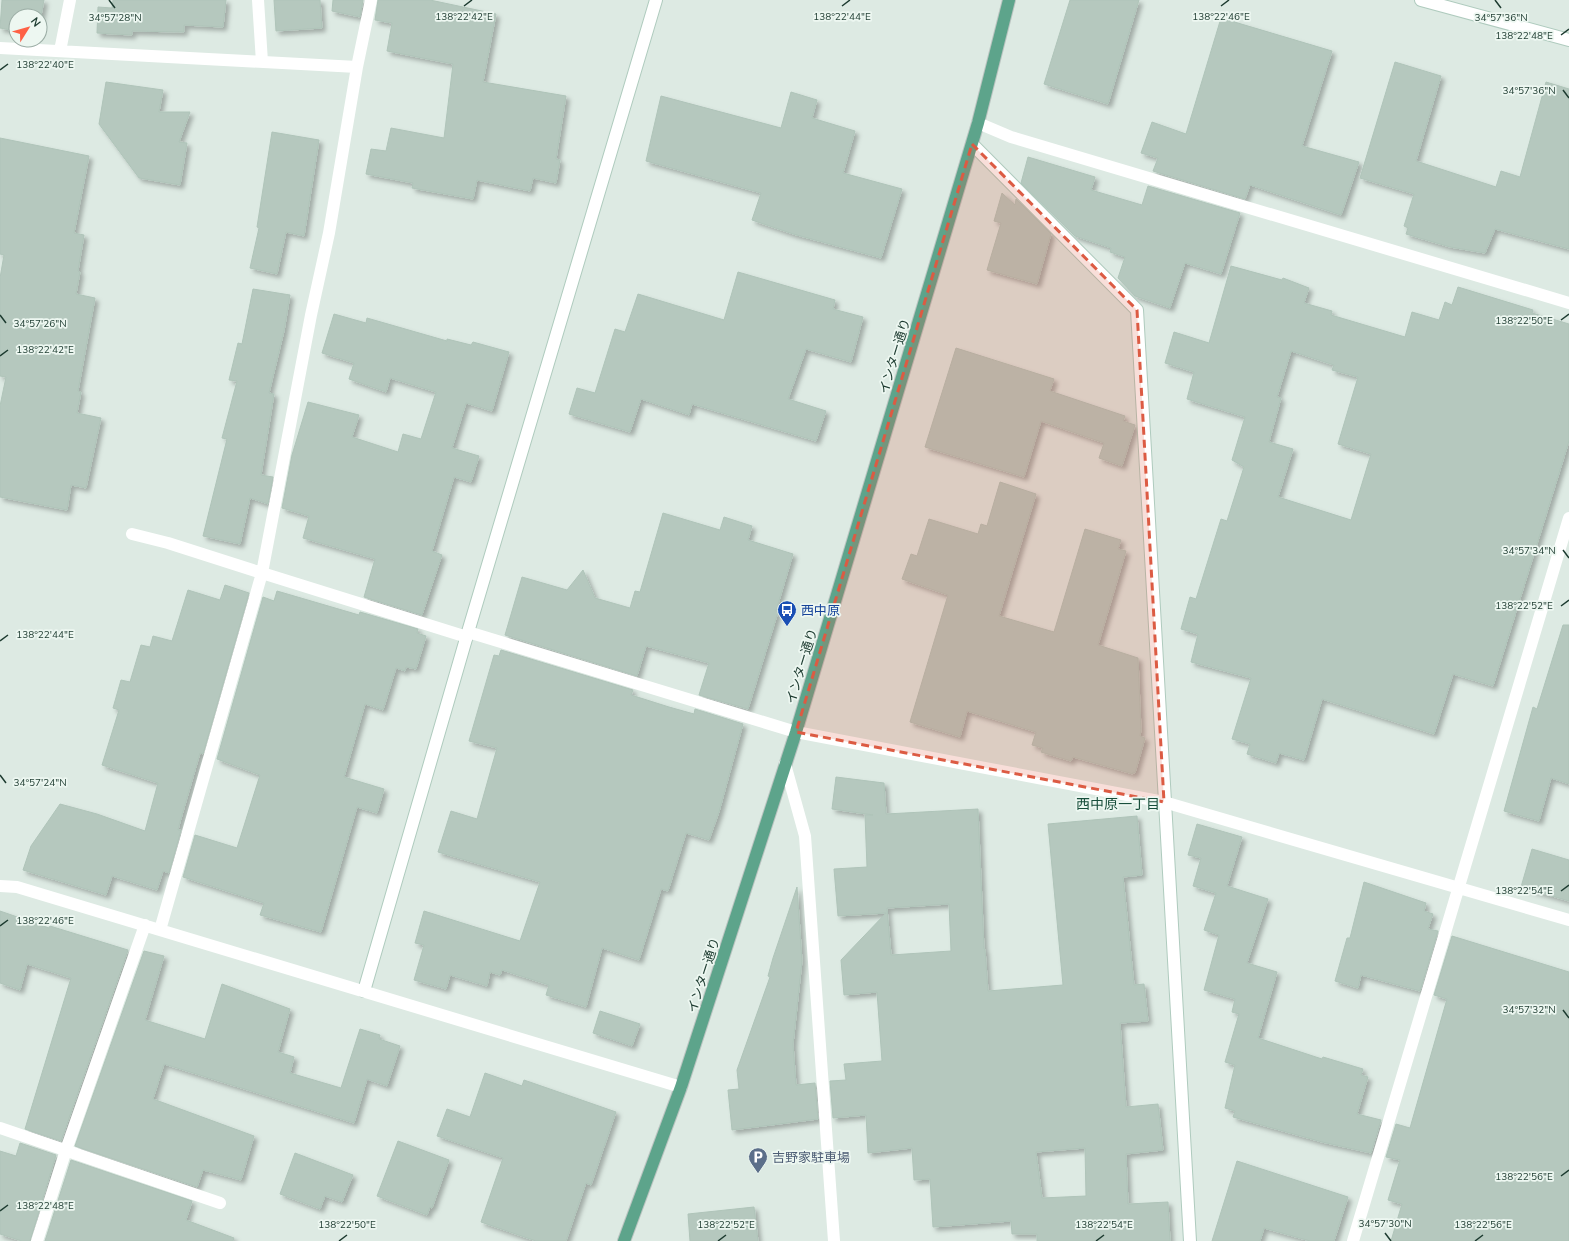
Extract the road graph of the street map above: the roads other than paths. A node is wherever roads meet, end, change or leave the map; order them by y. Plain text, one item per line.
1 (70, 0) edge
2 (258, 0) edge
3 (371, 0) edge
4 (656, 0) edge
5 (1009, 0) edge
6 (1421, 0) edge
7 (1569, 40) edge
8 (0, 48) edge
9 (60, 52) junction
10 (262, 62) junction
11 (357, 67) junction
12 (978, 123) junction
13 (972, 144) junction
14 (1569, 303) edge
15 (1569, 518) edge
16 (132, 534) dead end
17 (262, 572) junction
18 (468, 635) junction
19 (796, 732) junction
20 (785, 764) junction
21 (1164, 802) junction
22 (0, 886) edge
23 (1459, 888) junction
24 (1569, 920) edge
25 (145, 925) junction
26 (160, 930) junction
27 (364, 991) junction
28 (681, 1087) junction
29 (0, 1128) edge
30 (66, 1150) junction
31 (220, 1204) dead end
32 (37, 1241) edge
33 (624, 1241) edge
34 (834, 1241) edge
35 (1190, 1241) edge
36 (1352, 1241) edge

1 - 9 street
2 - 10 street
3 - 11 street
4 - 18 street
5 - 12 main road, インター通り
6 - 7 street
8 - 9 street
9 - 10 street
10 - 11 street
11 - 17 street
12 - 13 main road, インター通り
12 - 14 street
13 - 19 main road, インター通り
13 - 21 street
15 - 23 street
16 - 17 street
17 - 18 street
17 - 26 street
18 - 19 street
18 - 27 street
19 - 20 main road, インター通り
19 - 21 street
20 - 28 main road, インター通り
20 - 34 street
21 - 23 street
21 - 35 street
22 - 25 street
23 - 24 street
23 - 36 street
25 - 26 street
25 - 30 street
26 - 27 street
27 - 28 street
28 - 33 main road, インター通り
29 - 30 street
30 - 31 street
30 - 32 street

